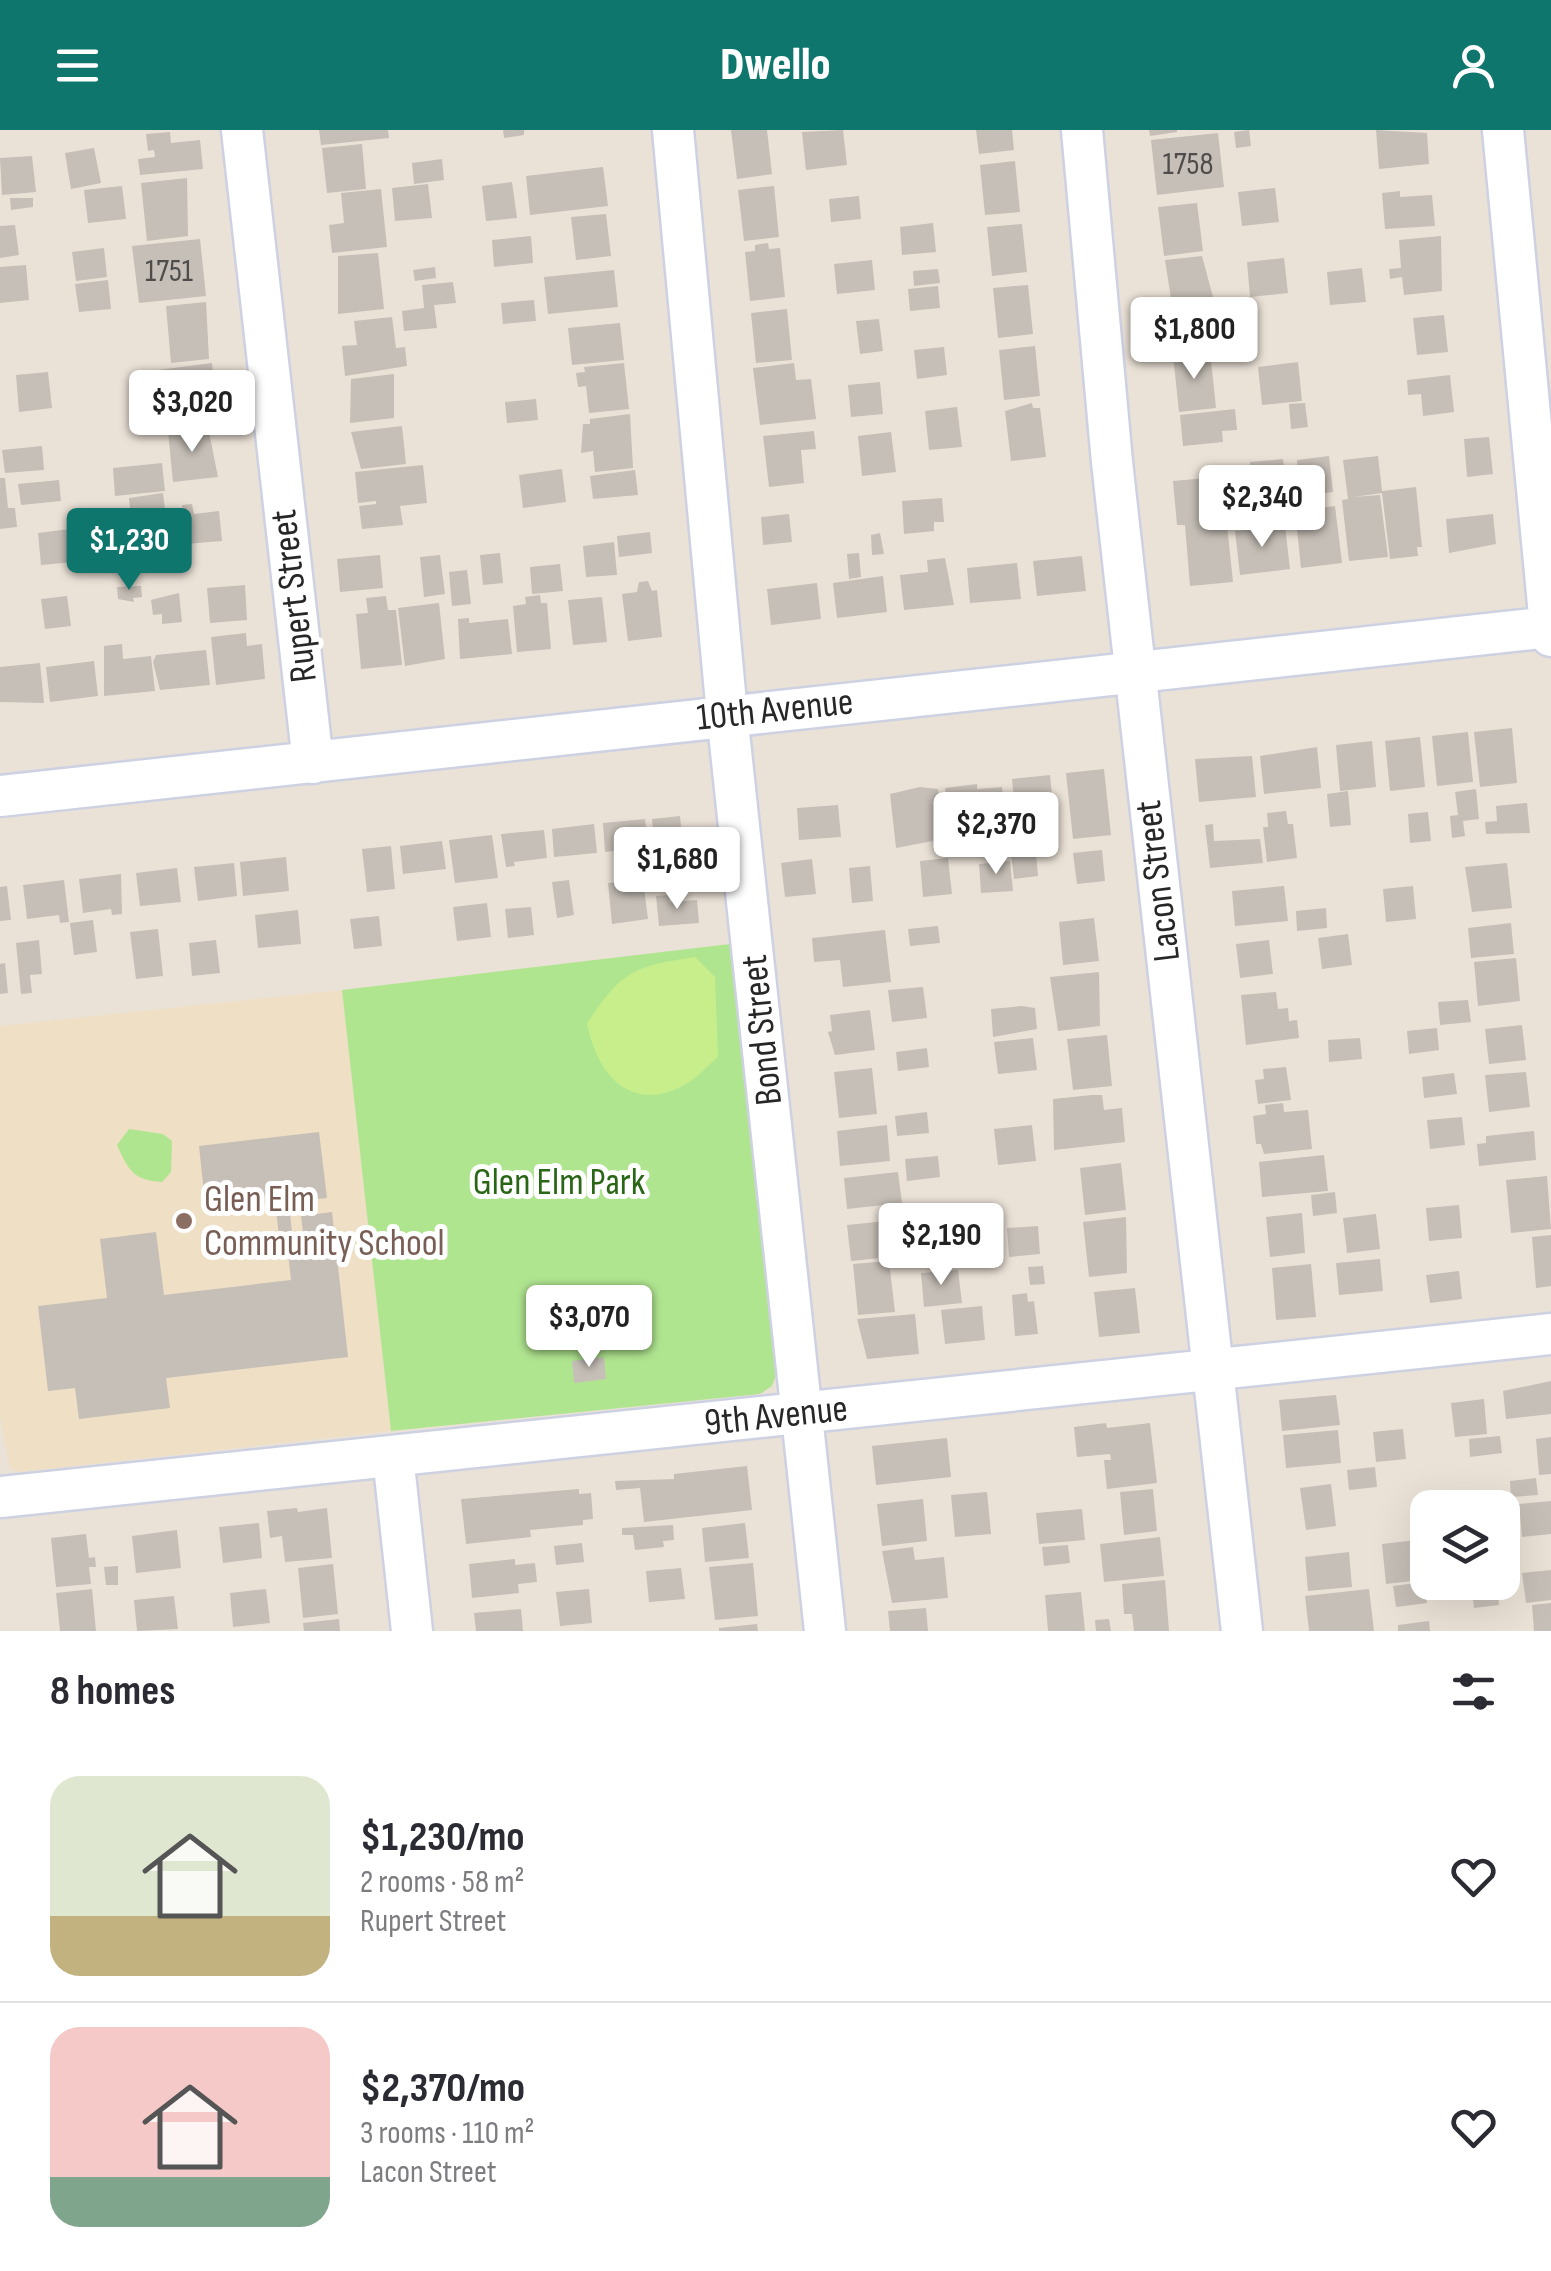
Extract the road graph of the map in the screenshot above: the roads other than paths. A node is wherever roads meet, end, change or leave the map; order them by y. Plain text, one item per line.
1 (242, 130) edge
2 (673, 130) edge
3 (1082, 130) edge
4 (1503, 130) edge
5 (1550, 628) edge
6 (1551, 636) edge
7 (1134, 672) junction
8 (726, 714) junction
9 (313, 763) junction
10 (0, 796) edge
11 (1551, 1334) edge
12 (1213, 1370) junction
13 (802, 1413) junction
14 (393, 1456) junction
15 (0, 1497) edge
16 (412, 1631) edge
17 (826, 1631) edge
18 (1242, 1631) edge

1 - 9 street, Rupert Street
2 - 8 street, Bond Street
3 - 7 street, Lacon Street
4 - 5 street
5 - 6 street
5 - 7 street, 10th Avenue
7 - 8 street, 10th Avenue
7 - 12 street, Lacon Street
8 - 9 street, 10th Avenue
8 - 13 street, Bond Street
9 - 10 street, 10th Avenue
11 - 12 street, 9th Avenue
12 - 13 street, 9th Avenue
12 - 18 street, Lacon Street
13 - 14 street, 9th Avenue
13 - 17 street, Bond Street
14 - 15 street, 9th Avenue
14 - 16 street

